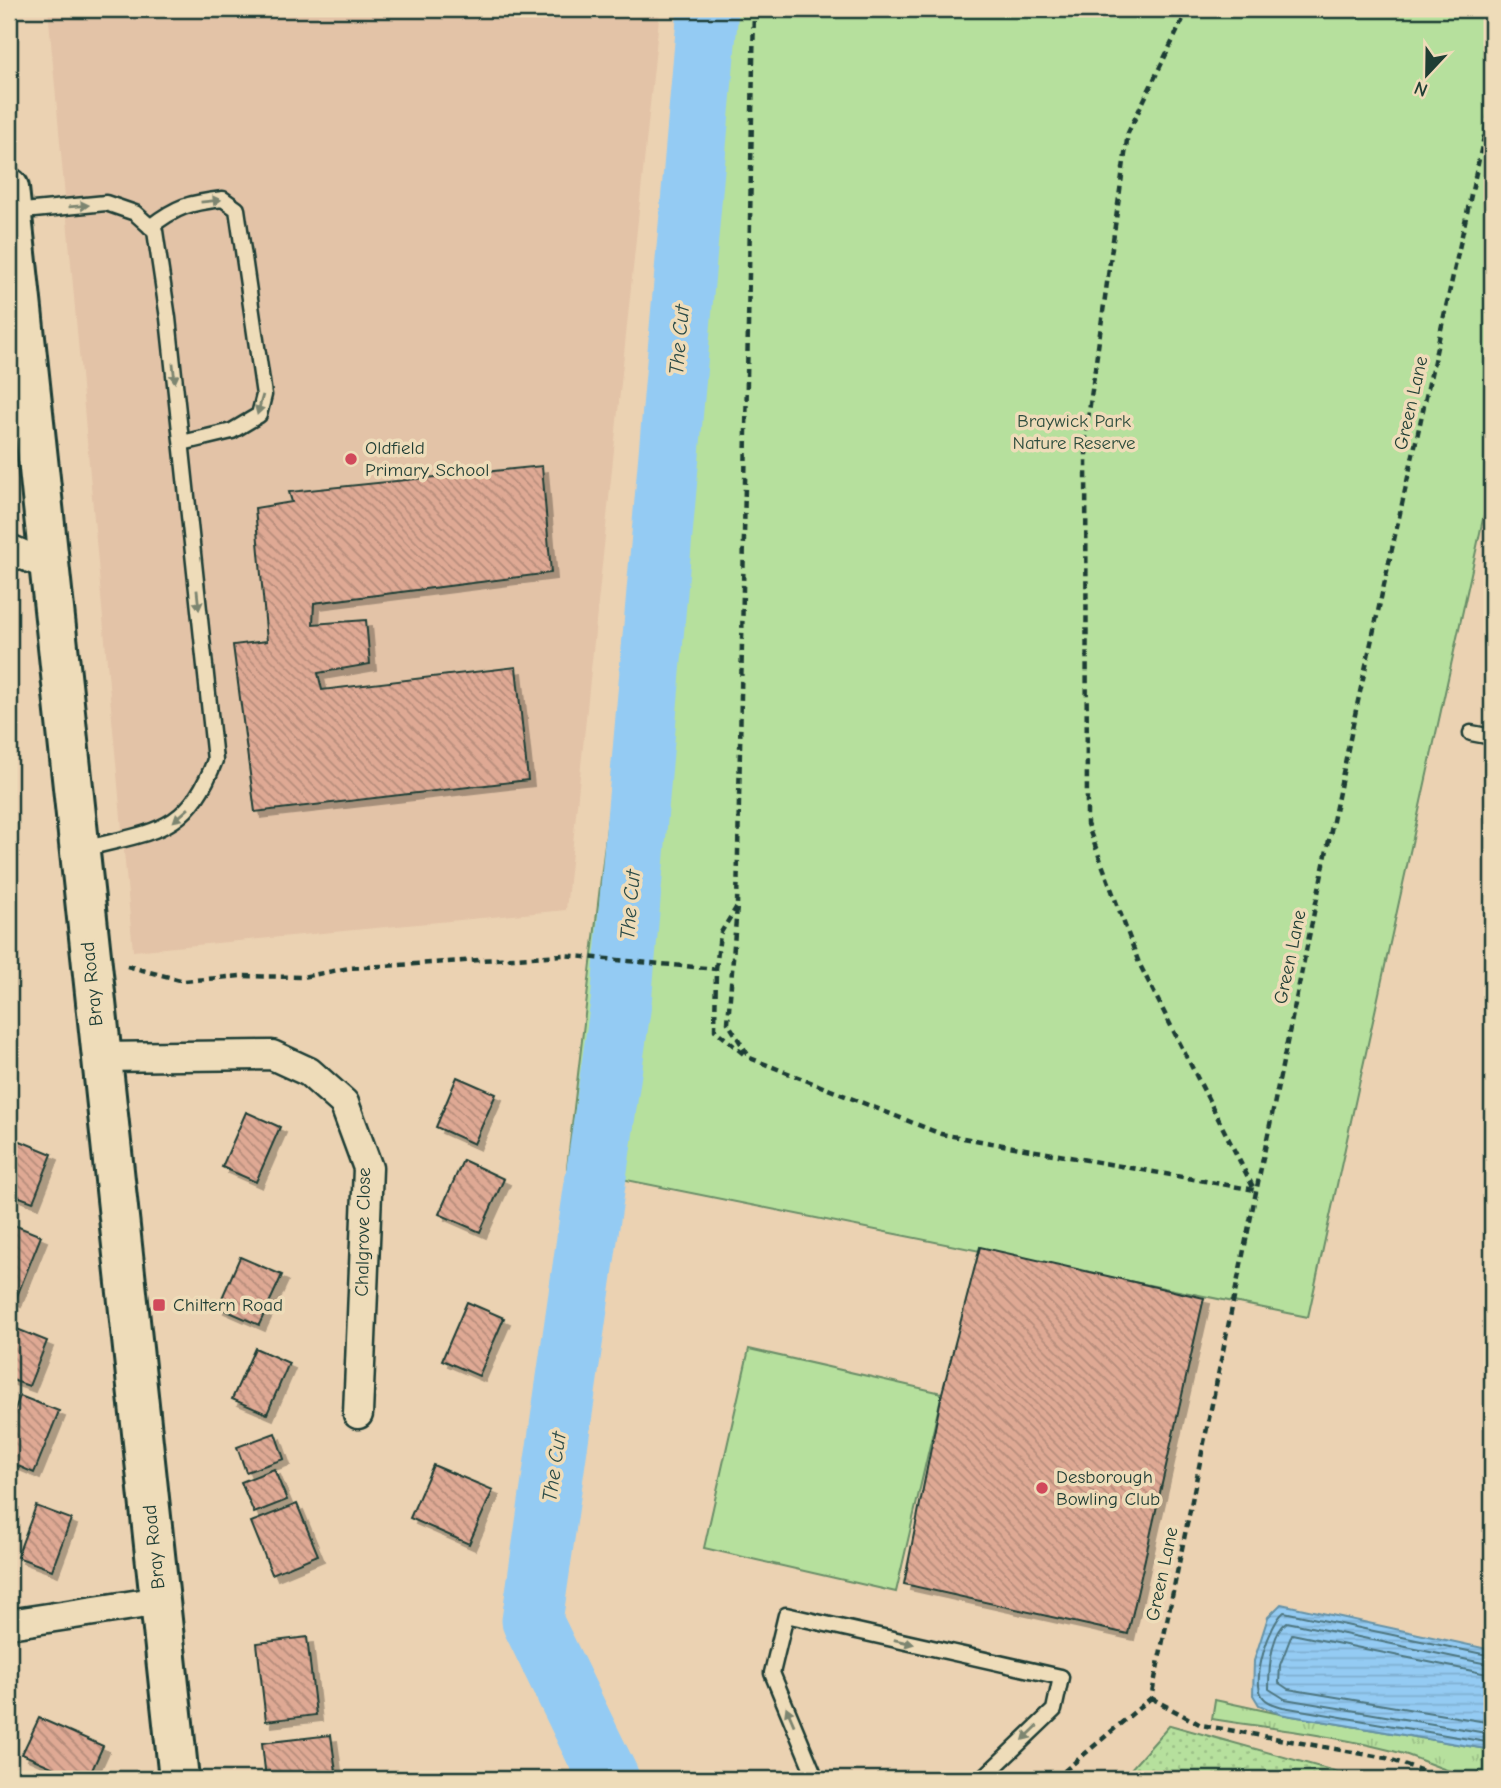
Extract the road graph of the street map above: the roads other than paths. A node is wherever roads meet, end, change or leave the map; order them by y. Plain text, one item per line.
1 (10, 200) edge
2 (150, 227) junction
3 (182, 443) junction
4 (9, 549) edge
5 (49, 566) junction
6 (1471, 733) dead end
7 (1492, 737) edge
8 (78, 850) junction
9 (100, 1057) junction
10 (358, 1414) dead end
11 (160, 1601) junction
12 (9, 1624) edge
13 (179, 1779) edge
14 (817, 1779) edge
15 (982, 1779) edge

1 -> 2 lane
1 - 5 main road, Bray Road
2 -> 3 lane
2 -> 3 lane
3 -> 8 lane
4 - 5 street
5 - 8 main road, Bray Road
6 - 7 lane
8 - 9 main road, Bray Road
9 - 10 street, Chalgrove Close
9 - 11 main road, Bray Road
11 - 12 street
11 - 13 main road, Bray Road
14 -> 15 lane

